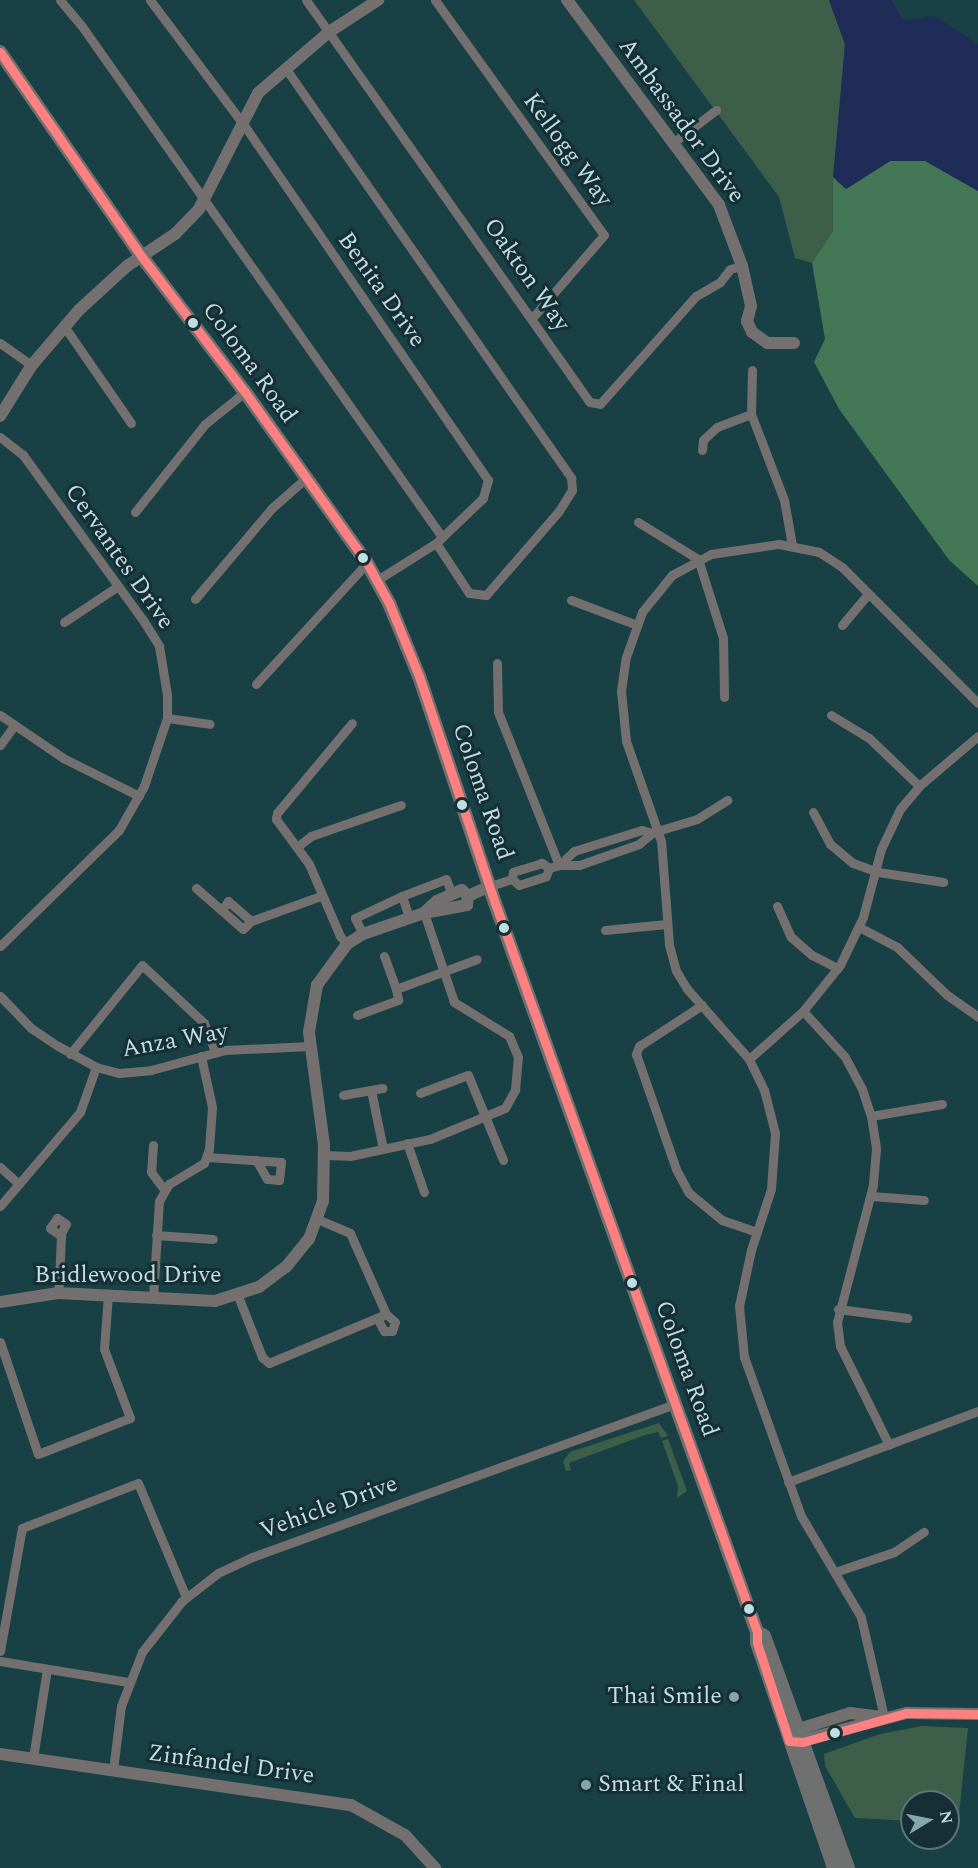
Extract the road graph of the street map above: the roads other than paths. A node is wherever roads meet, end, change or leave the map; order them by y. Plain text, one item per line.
1 (60, 0) edge
2 (150, 0) edge
3 (306, 0) edge
4 (378, 0) edge
5 (435, 0) edge
6 (567, 0) edge
7 (329, 32) junction
8 (0, 52) edge
9 (286, 69) junction
10 (716, 110) dead end
11 (244, 125) junction
12 (674, 142) junction
13 (204, 202) junction
14 (142, 257) junction
15 (742, 266) junction
16 (533, 317) junction
17 (64, 326) junction
18 (0, 343) edge
19 (794, 343) dead end
20 (32, 365) junction
21 (752, 370) dead end
22 (245, 392) junction
23 (751, 414) junction
24 (0, 416) edge
25 (131, 423) dead end
26 (0, 437) edge
27 (702, 450) dead end
28 (305, 479) junction
29 (135, 512) dead end
30 (638, 522) dead end
31 (439, 540) junction
32 (792, 545) junction
33 (698, 559) junction
34 (367, 563) junction
35 (377, 580) junction
36 (118, 586) junction
37 (868, 594) junction
38 (195, 599) dead end
39 (571, 600) dead end
40 (64, 622) dead end
41 (637, 625) junction
42 (842, 625) dead end
43 (496, 663) dead end
44 (256, 684) dead end
45 (724, 697) dead end
46 (978, 704) edge
47 (0, 715) edge
48 (831, 715) dead end
49 (167, 718) junction
50 (352, 723) dead end
51 (210, 724) dead end
52 (14, 726) junction
53 (978, 736) edge
54 (0, 746) edge
55 (919, 786) junction
56 (139, 796) junction
57 (727, 800) dead end
58 (401, 804) dead end
59 (813, 813) dead end
60 (655, 832) junction
61 (297, 847) junction
62 (554, 866) junction
63 (878, 872) junction
64 (512, 879) junction
65 (943, 882) dead end
66 (490, 886) junction
67 (196, 888) dead end
68 (451, 892) junction
69 (321, 896) junction
70 (402, 896) junction
71 (468, 896) junction
72 (777, 906) dead end
73 (424, 913) junction
74 (409, 918) junction
75 (667, 924) junction
76 (859, 927) junction
77 (605, 930) dead end
78 (363, 933) junction
79 (347, 944) junction
80 (0, 946) edge
81 (384, 956) dead end
82 (477, 959) dead end
83 (838, 968) junction
84 (443, 973) junction
85 (396, 989) junction
86 (0, 996) edge
87 (702, 1005) junction
88 (803, 1011) junction
89 (357, 1015) dead end
90 (978, 1017) edge
91 (310, 1046) junction
92 (215, 1052) junction
93 (70, 1054) junction
94 (201, 1056) junction
95 (749, 1059) junction
96 (96, 1067) junction
97 (382, 1088) dead end
98 (372, 1090) junction
99 (420, 1093) dead end
100 (343, 1095) dead end
101 (942, 1104) dead end
102 (871, 1116) junction
103 (485, 1119) junction
104 (407, 1143) junction
105 (153, 1145) dead end
106 (383, 1149) junction
107 (325, 1155) junction
108 (207, 1157) junction
109 (256, 1160) dead end
110 (503, 1160) dead end
111 (0, 1167) edge
112 (19, 1184) junction
113 (164, 1189) junction
114 (424, 1192) dead end
115 (871, 1196) junction
116 (924, 1200) dead end
117 (0, 1206) edge
118 (318, 1220) junction
119 (757, 1232) junction
120 (156, 1234) junction
121 (61, 1236) dead end
122 (213, 1239) dead end
123 (58, 1293) junction
124 (108, 1295) junction
125 (238, 1296) junction
126 (153, 1299) junction
127 (0, 1302) edge
128 (838, 1309) junction
129 (907, 1318) dead end
130 (0, 1342) edge
131 (674, 1404) junction
132 (978, 1411) edge
133 (889, 1444) junction
134 (788, 1482) junction
135 (924, 1532) dead end
136 (835, 1572) junction
137 (186, 1597) junction
138 (0, 1651) edge
139 (0, 1661) edge
140 (47, 1669) junction
141 (128, 1682) junction
142 (978, 1713) edge
143 (884, 1717) junction
144 (797, 1738) junction
145 (0, 1754) edge
146 (33, 1758) junction
147 (112, 1770) junction
148 (435, 1868) edge
149 (834, 1868) edge
150 (848, 1868) edge

1 - 13 street
2 - 11 street, Benita Drive
3 - 7 street, Oakton Way
4 - 7 street
5 - 16 street, Kellogg Way
6 - 12 street, Ambassador Drive
7 - 9 street
7 - 16 street, Oakton Way
8 - 14 main road, Coloma Road
9 - 11 street
9 - 31 street
10 - 12 street
11 - 13 street
11 - 31 street, Benita Drive
12 - 15 street, Ambassador Drive
13 - 14 street
13 - 31 street
14 - 17 street
14 - 22 main road, Coloma Road
15 - 16 street, Oakton Way
15 - 19 street, Ambassador Drive
17 - 20 street
17 - 25 street
18 - 20 street
20 - 24 street
21 - 23 street
22 - 28 main road, Coloma Road
22 - 29 street
23 - 27 street
23 - 32 street
26 - 36 street, Cervantes Drive
28 - 34 main road, Coloma Road
28 - 38 street
30 - 33 street
31 - 35 street, Benita Drive
32 - 33 street
32 - 37 street
33 - 41 street
33 - 45 street
34 - 35 main road, Coloma Road
34 - 44 street
35 - 66 main road, Coloma Road
36 - 40 street
36 - 49 street, Cervantes Drive
37 - 42 street
37 - 46 street
39 - 41 street
41 - 60 street
43 - 62 street
47 - 52 street
48 - 55 street
49 - 51 street
49 - 56 street, Cervantes Drive
50 - 61 street
52 - 54 street
52 - 56 street
53 - 55 street
55 - 63 street
56 - 80 street, Cervantes Drive
57 - 60 street
58 - 61 street
59 - 63 street
60 - 62 street
60 - 75 street
61 - 69 street
62 - 64 street
62 - 64 street
63 - 65 street
63 - 76 street
64 - 66 street
66 - 71 street, Bridlewood Drive
66 - 131 main road, Coloma Road
67 - 69 street
68 - 70 street
68 - 71 street
68 - 73 street, Bridlewood Drive
69 - 79 street
70 - 74 street
70 - 78 street
71 - 73 street, Bridlewood Drive
72 - 83 street
73 - 74 street, Bridlewood Drive
73 - 84 street
74 - 78 street, Bridlewood Drive
75 - 77 street
75 - 87 street
76 - 83 street
76 - 90 street
78 - 79 street, Bridlewood Drive
79 - 91 street, Bridlewood Drive
81 - 85 street
82 - 84 street
83 - 88 street
84 - 85 street
84 - 103 street
85 - 89 street
86 - 93 street, Anza Way
87 - 95 street
87 - 119 street
88 - 95 street
88 - 102 street
91 - 92 street, Anza Way
91 - 107 street, Bridlewood Drive
92 - 93 street
92 - 94 street, Anza Way
93 - 96 street, Anza Way
94 - 96 street, Anza Way
94 - 108 street
95 - 119 street
96 - 112 street
97 - 98 street
98 - 100 street
98 - 106 street
99 - 103 street
101 - 102 street
102 - 115 street
103 - 104 street
103 - 110 street
104 - 106 street
104 - 114 street
105 - 113 street
106 - 107 street
107 - 118 street, Bridlewood Drive
108 - 109 street
108 - 113 street
111 - 112 street
112 - 117 street
113 - 120 street
115 - 116 street
115 - 128 street
118 - 125 street, Bridlewood Drive
118 - 125 street
119 - 134 street
120 - 122 street
120 - 126 street
121 - 123 street
123 - 124 street, Bridlewood Drive
123 - 127 street, Bridlewood Drive
124 - 126 street, Bridlewood Drive
124 - 130 street
125 - 126 street, Bridlewood Drive
128 - 129 street
128 - 133 street
131 - 137 street, Vehicle Drive
131 - 144 main road, Coloma Road
132 - 133 street
133 - 134 street
134 - 136 street
135 - 136 street
136 - 143 street
137 - 138 street
137 - 141 street, Vehicle Drive
139 - 140 street
140 - 141 street
140 - 146 street
141 - 147 street, Vehicle Drive
142 - 143 street
143 - 144 street
144 - 149 main road, Coloma Road
144 - 150 main road, Coloma Road
145 - 146 street, Zinfandel Drive
146 - 147 street, Zinfandel Drive
147 - 148 street, Zinfandel Drive

